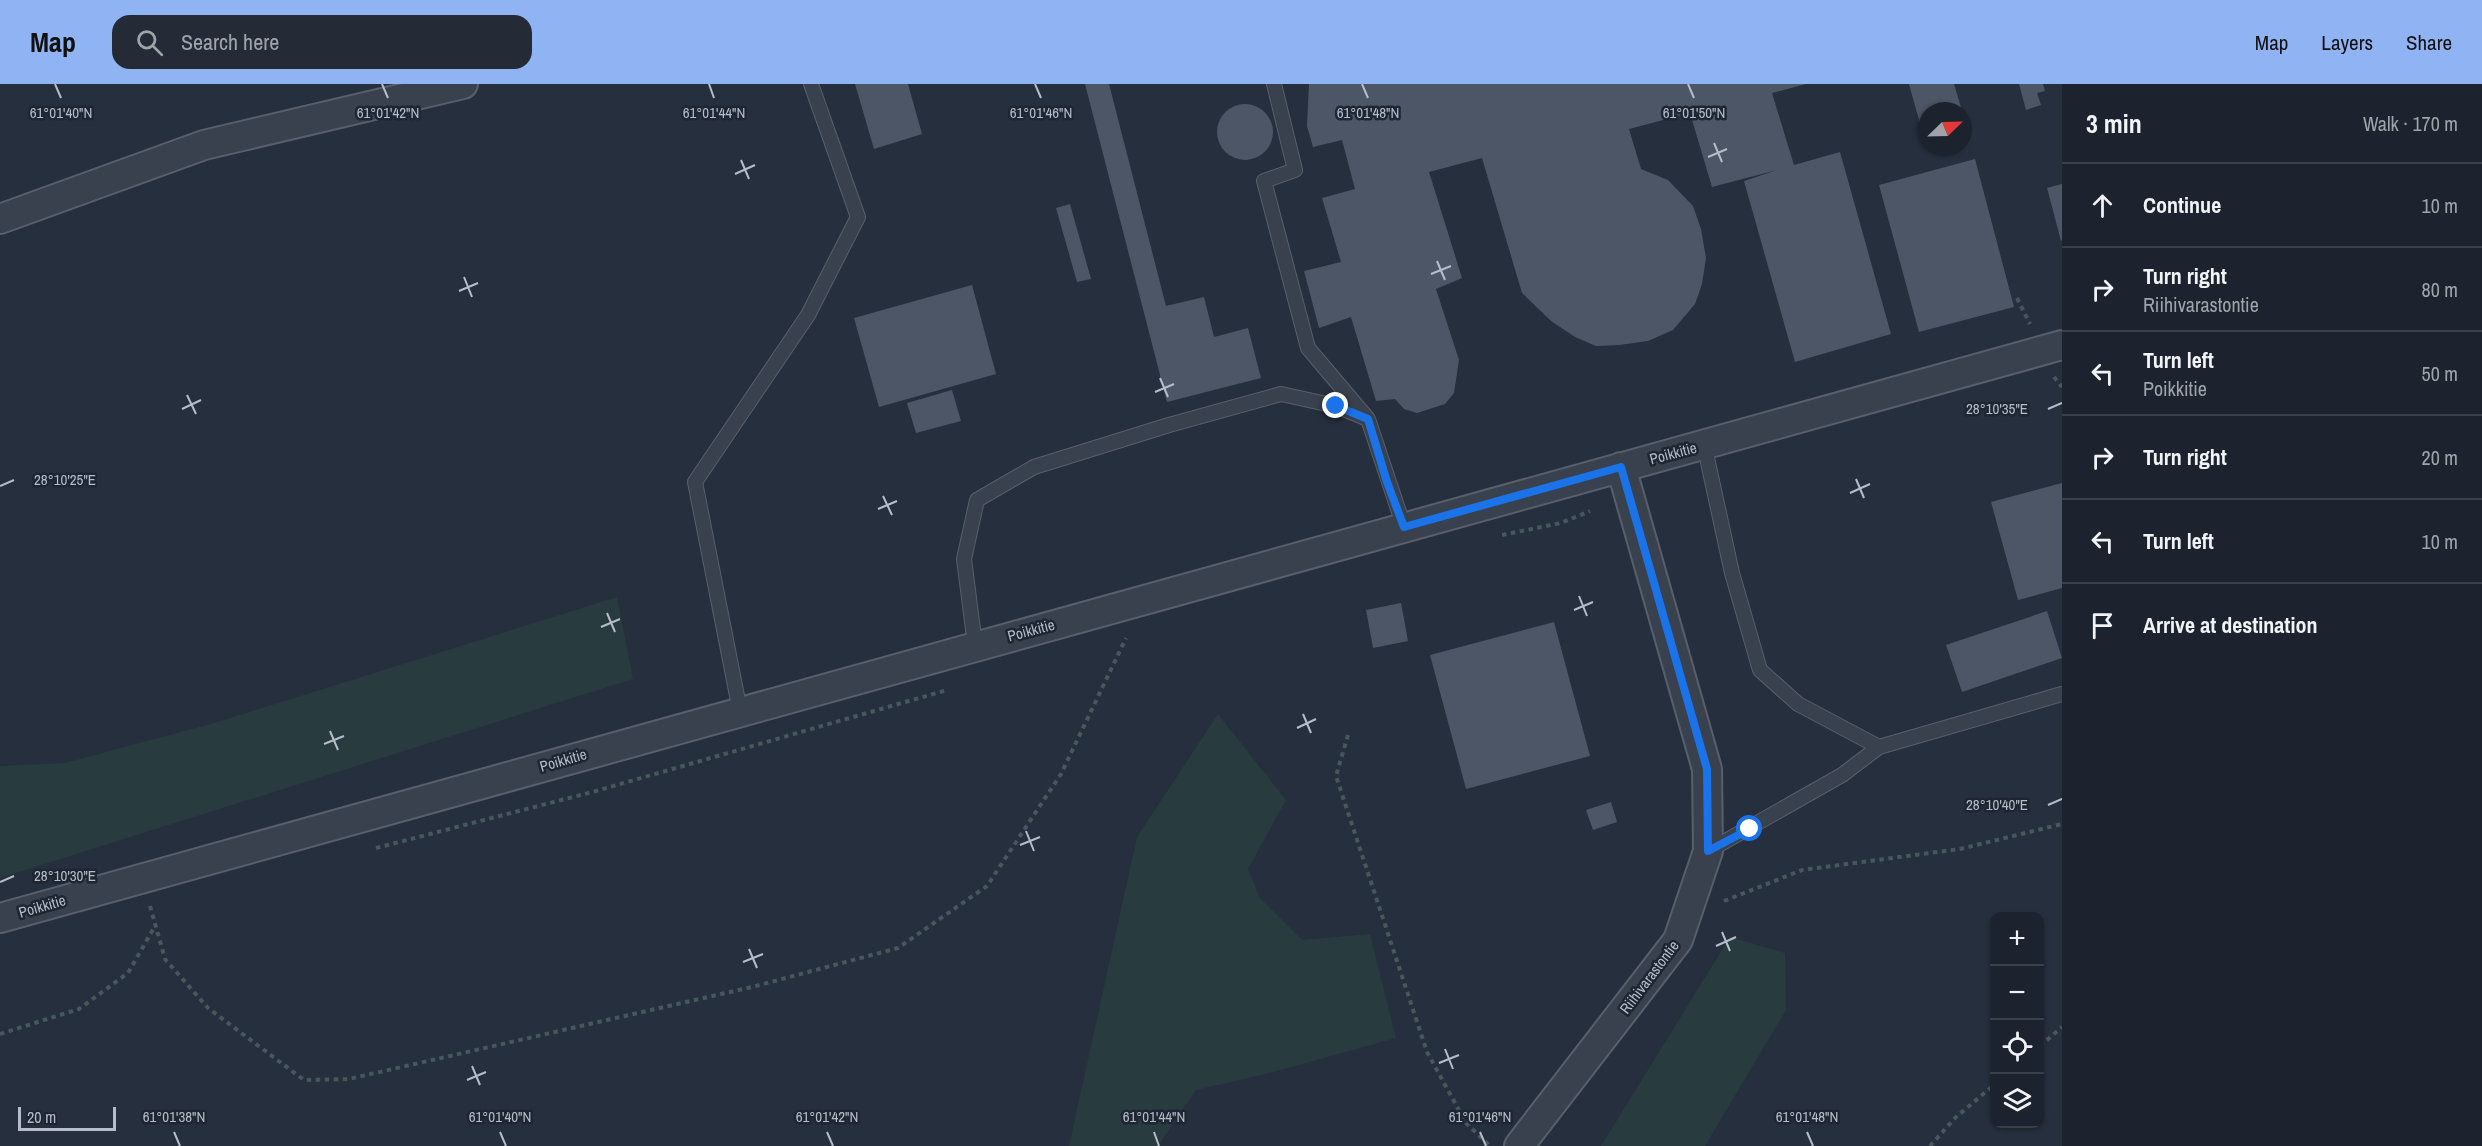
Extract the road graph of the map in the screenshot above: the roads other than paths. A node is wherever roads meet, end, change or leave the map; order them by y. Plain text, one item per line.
1 (463, 84) edge
2 (811, 84) edge
3 (1274, 84) edge
4 (0, 219) edge
5 (2062, 345) edge
6 (1368, 419) junction
7 (1704, 444) junction
8 (1621, 467) junction
9 (1404, 527) junction
10 (975, 645) junction
11 (2062, 694) edge
12 (740, 711) junction
13 (1879, 747) junction
14 (1708, 851) junction
15 (0, 918) edge
16 (1519, 1146) edge

1 - 4 street
2 - 12 lane
3 - 6 lane
5 - 7 street, Poikkitie
6 - 9 lane
6 - 10 lane
7 - 8 street, Poikkitie
7 - 13 lane
8 - 9 street, Poikkitie
8 - 14 street, Riihivarastontie
9 - 10 street, Poikkitie
10 - 12 street, Poikkitie
11 - 13 lane
12 - 15 street, Poikkitie
13 - 14 lane
14 - 16 street, Riihivarastontie

